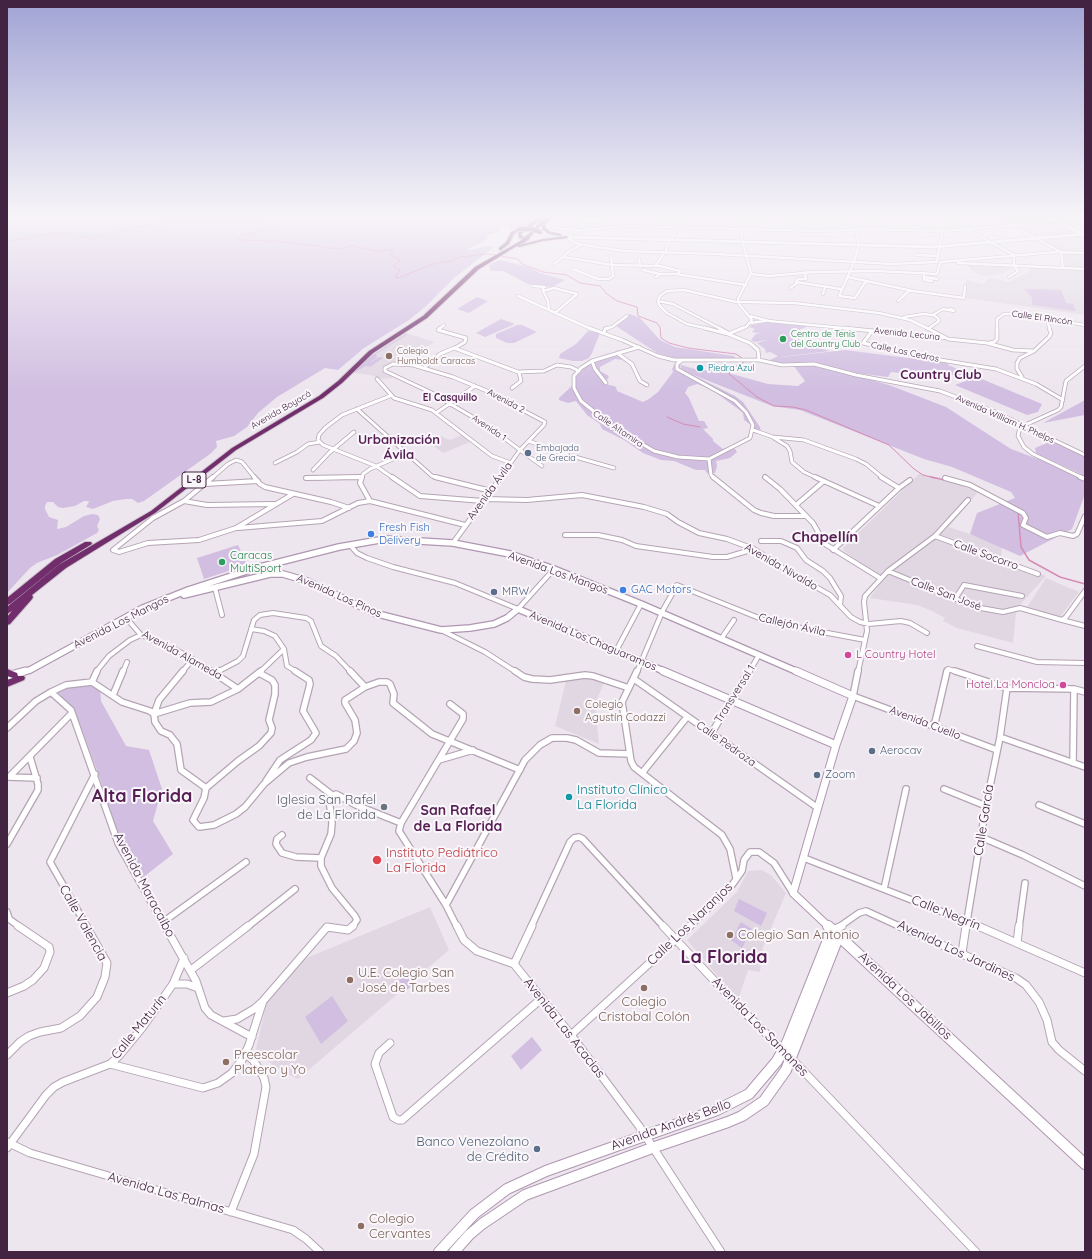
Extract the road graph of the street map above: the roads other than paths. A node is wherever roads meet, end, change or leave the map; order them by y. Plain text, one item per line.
1 (466, 274) edge
2 (471, 274) edge
3 (585, 274) edge
4 (613, 274) edge
5 (660, 274) joint
6 (676, 274) joint
7 (751, 274) joint
8 (789, 274) edge
9 (805, 274) edge
10 (849, 274) edge
11 (898, 274) edge
12 (935, 274) edge
13 (1015, 274) edge
14 (656, 277) dead end
15 (848, 277) junction
16 (924, 277) junction
17 (1010, 277) dead end
18 (937, 278) dead end
19 (866, 281) junction
20 (932, 281) dead end
21 (797, 282) junction
22 (746, 285) junction
23 (533, 286) dead end
24 (538, 286) junction
25 (965, 286) dead end
26 (543, 287) junction
27 (825, 287) junction
28 (554, 288) junction
29 (790, 288) dead end
30 (841, 289) junction
31 (910, 290) junction
32 (543, 291) junction
33 (823, 294) dead end
34 (518, 296) dead end
35 (898, 301) dead end
36 (658, 302) junction
37 (738, 302) junction
38 (749, 302) junction
39 (743, 309) junction
40 (548, 310) junction
41 (948, 310) dead end
42 (555, 313) junction
43 (933, 315) junction
44 (627, 316) dead end
45 (750, 316) junction
46 (902, 318) junction
47 (1046, 318) junction
48 (769, 320) junction
49 (750, 323) junction
50 (444, 325) dead end
51 (1085, 325) edge
52 (605, 329) junction
53 (739, 330) junction
54 (928, 330) junction
55 (597, 331) junction
56 (872, 331) junction
57 (604, 333) junction
58 (729, 334) junction
59 (739, 338) junction
60 (948, 339) junction
61 (998, 339) junction
62 (987, 343) junction
63 (639, 347) junction
64 (455, 348) junction
65 (1007, 348) junction
66 (1013, 350) junction
67 (1034, 351) junction
68 (617, 353) junction
69 (1020, 358) junction
70 (759, 360) junction
71 (592, 361) junction
72 (681, 361) junction
73 (398, 364) joint
74 (1085, 366) edge
75 (424, 368) junction
76 (1017, 369) junction
77 (579, 371) junction
78 (519, 372) junction
79 (1008, 373) junction
80 (1022, 377) junction
81 (377, 379) dead end
82 (606, 383) dead end
83 (647, 385) dead end
84 (475, 386) junction
85 (512, 388) dead end
86 (1053, 393) junction
87 (1064, 393) junction
88 (390, 396) junction
89 (1063, 400) junction
90 (450, 404) junction
91 (357, 409) junction
92 (436, 413) junction
93 (544, 422) joint
94 (1023, 426) junction
95 (753, 430) junction
96 (354, 432) dead end
97 (773, 437) junction
98 (788, 438) junction
99 (529, 441) junction
100 (320, 442) junction
101 (787, 446) junction
102 (334, 449) junction
103 (520, 450) junction
104 (1085, 455) edge
105 (400, 456) dead end
106 (708, 459) junction
107 (275, 463) dead end
108 (511, 463) junction
109 (376, 466) junction
110 (542, 466) dead end
111 (614, 468) dead end
112 (312, 470) dead end
113 (362, 477) junction
114 (764, 477) dead end
115 (306, 478) dead end
116 (945, 478) dead end
117 (1085, 479) edge
118 (910, 480) dead end
119 (258, 481) junction
120 (824, 482) junction
121 (204, 484) junction
122 (899, 488) junction
123 (491, 491) junction
124 (293, 494) junction
125 (484, 500) junction
126 (968, 500) dead end
127 (184, 501) junction
128 (370, 501) junction
129 (276, 504) junction
130 (796, 505) junction
131 (879, 506) junction
132 (349, 508) junction
133 (805, 516) junction
134 (1085, 516) edge
135 (465, 525) junction
136 (236, 528) junction
137 (565, 535) dead end
138 (935, 536) junction
139 (761, 541) dead end
140 (453, 543) junction
141 (350, 545) junction
142 (754, 549) junction
143 (834, 550) junction
144 (272, 564) junction
145 (256, 568) junction
146 (554, 569) junction
147 (888, 571) junction
148 (270, 574) junction
149 (1038, 574) dead end
150 (48, 577) junction
151 (259, 577) junction
152 (880, 578) junction
153 (213, 586) junction
154 (1085, 591) edge
155 (1022, 596) dead end
156 (955, 599) junction
157 (7, 602) edge
158 (642, 604) junction
159 (840, 605) junction
160 (518, 609) junction
161 (7, 611) edge
162 (662, 613) junction
163 (222, 615) dead end
164 (128, 620) junction
165 (734, 620) dead end
166 (1062, 620) junction
167 (7, 622) edge
168 (867, 624) junction
169 (1085, 626) edge
170 (251, 629) junction
171 (441, 630) junction
172 (926, 633) dead end
173 (141, 635) junction
174 (721, 639) junction
175 (865, 640) junction
176 (977, 646) dead end
177 (284, 649) junction
178 (616, 651) junction
179 (759, 655) junction
180 (193, 659) junction
181 (127, 662) dead end
182 (642, 662) junction
183 (1085, 662) edge
184 (216, 673) junction
185 (259, 673) junction
186 (12, 675) edge
187 (634, 679) junction
188 (7, 681) edge
189 (92, 682) junction
190 (7, 684) edge
191 (365, 687) junction
192 (238, 688) junction
193 (629, 688) junction
194 (1007, 688) junction
195 (1074, 689) junction
196 (51, 692) junction
197 (1085, 692) edge
198 (113, 695) junction
199 (852, 696) junction
200 (731, 701) junction
201 (450, 704) dead end
202 (72, 713) junction
203 (154, 714) junction
204 (687, 717) junction
205 (934, 727) junction
206 (7, 728) edge
207 (711, 734) junction
208 (1000, 737) junction
209 (449, 742) junction
210 (836, 745) junction
211 (473, 750) junction
212 (996, 750) junction
213 (630, 754) junction
214 (30, 757) junction
215 (439, 760) junction
216 (1073, 763) junction
217 (1085, 768) edge
218 (520, 770) junction
219 (642, 773) junction
220 (95, 774) junction
221 (8, 777) edge
222 (37, 778) junction
223 (310, 778) dead end
224 (264, 784) junction
225 (206, 788) junction
226 (906, 789) dead end
227 (944, 789) dead end
228 (332, 796) junction
229 (1039, 805) dead end
230 (986, 806) junction
231 (818, 808) junction
232 (401, 823) junction
233 (1085, 824) edge
234 (282, 835) dead end
235 (981, 837) junction
236 (7, 844) edge
237 (321, 858) junction
238 (804, 858) junction
239 (246, 862) dead end
240 (736, 878) junction
241 (1025, 883) dead end
242 (1085, 886) edge
243 (295, 889) dead end
244 (884, 889) junction
245 (793, 893) junction
246 (446, 905) junction
247 (7, 912) edge
248 (8, 920) edge
249 (968, 921) junction
250 (163, 922) junction
251 (835, 932) junction
252 (677, 938) junction
253 (1017, 943) junction
254 (962, 952) junction
255 (184, 958) junction
256 (514, 964) junction
257 (191, 970) junction
258 (1085, 973) edge
259 (173, 984) junction
260 (198, 988) junction
261 (7, 993) edge
262 (541, 999) junction
263 (263, 1001) junction
264 (224, 1021) junction
265 (571, 1035) junction
266 (252, 1037) junction
267 (390, 1043) dead end
268 (783, 1050) junction
269 (7, 1054) edge
270 (245, 1054) junction
271 (791, 1058) junction
272 (110, 1064) junction
273 (1085, 1071) edge
274 (646, 1136) junction
275 (8, 1145) edge
276 (652, 1148) junction
277 (1085, 1164) edge
278 (231, 1212) junction
279 (320, 1252) edge
280 (439, 1252) edge
281 (454, 1252) edge
282 (721, 1252) edge
283 (976, 1252) edge

1 - 157 highway, Avenida Boyacá / L-8
2 - 150 highway, Avenida Boyacá / L-8
3 - 4 street
5 - 6 street
5 - 14 street
6 - 22 street
7 - 8 street
7 - 22 street
9 - 21 street
10 - 15 street
11 - 16 street
12 - 16 street
13 - 17 street
15 - 19 street
15 - 30 street
16 - 18 street
16 - 20 street
19 - 30 street
19 - 31 street
21 - 27 street
21 - 29 street
22 - 37 street
23 - 24 street
24 - 26 street
24 - 32 street
25 - 31 street
26 - 28 street
26 - 32 street
27 - 30 street
27 - 33 street
28 - 32 street
28 - 42 street
31 - 35 street
32 - 40 street
34 - 40 street, Avenida William H. Phelps
36 - 37 street
36 - 58 street
36 - 58 street
37 - 38 street
37 - 39 street
38 - 39 street
38 - 46 street
39 - 45 street
40 - 42 street, Avenida William H. Phelps
41 - 43 street
42 - 55 street, Avenida William H. Phelps
43 - 46 street
43 - 54 street
44 - 52 street
45 - 48 street, Avenida Lecuna
45 - 49 street
46 - 54 street
47 - 51 street, Calle El Rincón
47 - 61 street, Calle El Rincón
47 - 67 street
48 - 49 street, Avenida Lecuna
48 - 56 street, Avenida Lecuna
49 - 53 street
50 - 64 street
52 - 55 street
52 - 57 street
53 - 58 street
53 - 59 street
54 - 60 street
55 - 57 street, Avenida William H. Phelps
56 - 60 street, Avenida Lecuna
56 - 79 street, Calle Los Cedros
57 - 63 street, Avenida William H. Phelps
58 - 59 street
59 - 70 street
60 - 62 street, Avenida Lecuna
61 - 62 street
61 - 65 street
62 - 65 street, Avenida Lecuna
63 - 68 street
63 - 72 street, Avenida William H. Phelps
64 - 75 street
64 - 78 street
65 - 66 street
66 - 67 street
66 - 69 street
67 - 69 street
68 - 71 street
68 - 83 street
69 - 76 street
70 - 72 street, Avenida William H. Phelps
70 - 94 street, Avenida William H. Phelps
71 - 77 street
71 - 82 street
72 - 95 street
73 - 75 street, Avenida 2
73 - 90 street, Avenida 1
74 - 87 street
75 - 84 street, Avenida 2
76 - 79 street
76 - 80 street
77 - 78 street
77 - 106 street, Calle Altamira
78 - 85 street
79 - 80 street, Calle Los Cedros
80 - 86 street, Calle Los Cedros
81 - 88 street
84 - 90 street
84 - 93 street, Avenida 2
86 - 87 street, Calle Los Cedros
86 - 89 street, Calle Los Cedros
87 - 89 street
88 - 91 street
88 - 92 street
89 - 94 street
90 - 92 street
90 - 103 street, Avenida 1
91 - 100 street
91 - 123 street
92 - 108 street
93 - 99 street, Avenida Ávila
94 - 104 street, Avenida William H. Phelps
94 - 117 street
95 - 97 street
95 - 106 street
96 - 102 street
97 - 98 street
97 - 101 street
98 - 101 street
98 - 122 street
99 - 103 street, Avenida Ávila
99 - 111 street
100 - 102 street, Avenida Nivaldo
100 - 107 street
101 - 120 street
102 - 109 street, Avenida Nivaldo
102 - 112 street
103 - 108 street, Avenida Ávila
103 - 110 street, Avenida 1
105 - 109 street
106 - 133 street
108 - 123 street, Avenida Ávila
109 - 113 street
109 - 125 street, Avenida Nivaldo
113 - 115 street
113 - 128 street
114 - 130 street
116 - 134 street
118 - 122 street
119 - 121 street
119 - 121 street
119 - 124 street
120 - 130 street
120 - 131 street
121 - 127 street
122 - 131 street
123 - 125 street, Avenida Ávila
124 - 129 street
124 - 132 street
125 - 135 street, Avenida Ávila
125 - 142 street, Avenida Nivaldo
126 - 138 street
127 - 129 street
127 - 136 street
128 - 132 street
128 - 135 street
129 - 136 street
130 - 133 street
131 - 143 street
132 - 136 street
133 - 143 street
135 - 140 street, Avenida Ávila
137 - 142 street
138 - 147 street
138 - 149 street, Calle Socorro
139 - 159 street
140 - 141 street, Avenida Los Mangos
140 - 146 street, Avenida Los Mangos
141 - 144 street, Avenida Los Mangos
141 - 160 street, Avenida Los Chaguaramos
142 - 159 street, Avenida Nivaldo
143 - 152 street
144 - 145 street, Avenida Los Mangos
144 - 148 street
145 - 151 street
145 - 153 street, Avenida Los Mangos
146 - 158 street, Avenida Los Mangos
146 - 160 street
147 - 152 street
147 - 156 street, Calle San José
148 - 151 street, Avenida Los Pinos
148 - 171 street, Avenida Los Pinos
150 - 161 highway, Avenida Boyacá / L-8
150 - 167 highway
151 - 153 street, Avenida Los Pinos
152 - 168 street
153 - 163 street
153 - 164 street, Avenida Los Pinos
153 - 186 street, Avenida Los Mangos
154 - 166 street
155 - 156 street
156 - 166 street, Calle San José
158 - 162 street, Avenida Los Mangos
158 - 178 street
159 - 168 street, Avenida Nivaldo
160 - 171 street
160 - 178 street, Avenida Los Chaguaramos
162 - 174 street, Avenida Los Mangos
162 - 175 street, Callejón Ávila
162 - 182 street
164 - 173 street, Avenida Alameda
164 - 186 street, Avenida Los Pinos
165 - 174 street
166 - 169 street, Calle San José
168 - 172 street
168 - 175 street
170 - 177 street
170 - 184 street
170 - 191 street
171 - 193 street, Avenida Los Pinos
173 - 180 street, Avenida Alameda
173 - 189 street
174 - 179 street, Avenida Los Mangos
175 - 199 street
176 - 183 street
177 - 185 street
177 - 224 street
178 - 182 street, Avenida Los Chaguaramos
179 - 199 street, Avenida Los Mangos
179 - 200 street, Transversal 1
180 - 184 street, Avenida Alameda
180 - 203 street
181 - 198 street
182 - 187 street
182 - 200 street, Avenida Los Chaguaramos
184 - 192 street, Avenida Alameda
185 - 192 street
185 - 225 street
186 - 188 street, Avenida Los Pinos
186 - 190 highway
187 - 193 street
187 - 204 street, Calle Pedroza
189 - 196 street
189 - 198 street
191 - 209 street
191 - 224 street
192 - 203 street
193 - 213 street
194 - 195 street
194 - 205 street
194 - 208 street, Calle García
195 - 197 street
195 - 216 street
196 - 202 street, Avenida Maracaibo
196 - 206 street
198 - 203 street
199 - 205 street, Avenida Cuello
199 - 210 street
200 - 207 street, Transversal 1
200 - 210 street, Avenida Los Chaguaramos
201 - 209 street
202 - 214 street
202 - 220 street, Avenida Maracaibo
203 - 225 street
204 - 207 street, Calle Pedroza
204 - 219 street
205 - 212 street, Avenida Cuello
207 - 231 street, Calle Pedroza
208 - 212 street, Calle García
208 - 216 street
209 - 211 street
209 - 215 street
210 - 231 street
211 - 215 street
211 - 218 street
212 - 230 street, Calle García
213 - 218 street
213 - 219 street
214 - 221 street
214 - 222 street
215 - 232 street
216 - 217 street
218 - 246 street
219 - 240 street
220 - 250 street, Avenida Maracaibo
220 - 269 street, Calle Valencia
221 - 222 street
222 - 236 street
223 - 228 street
224 - 225 street
226 - 244 street
227 - 230 street
228 - 232 street
228 - 237 street
229 - 233 street
230 - 235 street, Calle García
231 - 238 street
232 - 246 street
234 - 237 street
235 - 242 street
235 - 249 street, Calle García
237 - 263 street
238 - 244 street, Calle Negrín
238 - 245 street
239 - 250 street
240 - 245 street, Avenida Los Jabillos
240 - 252 street, Calle Los Naranjos
241 - 253 street
243 - 257 street
244 - 249 street, Calle Negrín
245 - 251 street, Avenida Los Jabillos
246 - 256 street
247 - 248 street
248 - 261 street
249 - 253 street, Calle Negrín
249 - 254 street, Calle García
250 - 255 street, Avenida Maracaibo
251 - 254 street, Avenida Los Jardines
251 - 268 street, Avenida Andrés Bello
251 - 271 street, Avenida Andrés Bello
251 - 277 street, Avenida Los Jabillos
252 - 256 street, Avenida Los Samanes
252 - 265 street, Calle Los Naranjos
252 - 268 street, Avenida Los Samanes
253 - 258 street, Calle Negrín
254 - 273 street, Avenida Los Jardines
255 - 257 street, Avenida Maracaibo
255 - 259 street, Calle Maturín
256 - 262 street, Avenida Las Acacias
257 - 260 street, Avenida Maracaibo
259 - 260 street
259 - 272 street, Calle Maturín
260 - 264 street, Avenida Maracaibo
262 - 265 street, Avenida Las Acacias
262 - 267 street
263 - 264 street
263 - 266 street
264 - 266 street, Avenida Maracaibo
265 - 274 street, Avenida Las Acacias
266 - 270 street
268 - 271 street, Avenida Los Samanes
268 - 274 street, Avenida Andrés Bello
270 - 272 street
270 - 278 street
271 - 276 street, Avenida Andrés Bello
271 - 283 street, Avenida Los Samanes
272 - 275 street, Calle Maturín
274 - 276 street, Avenida Las Acacias
274 - 280 street, Avenida Andrés Bello
275 - 278 street, Avenida Las Palmas
276 - 281 street, Avenida Andrés Bello
276 - 282 street, Avenida Las Acacias
278 - 279 street, Avenida Las Palmas

